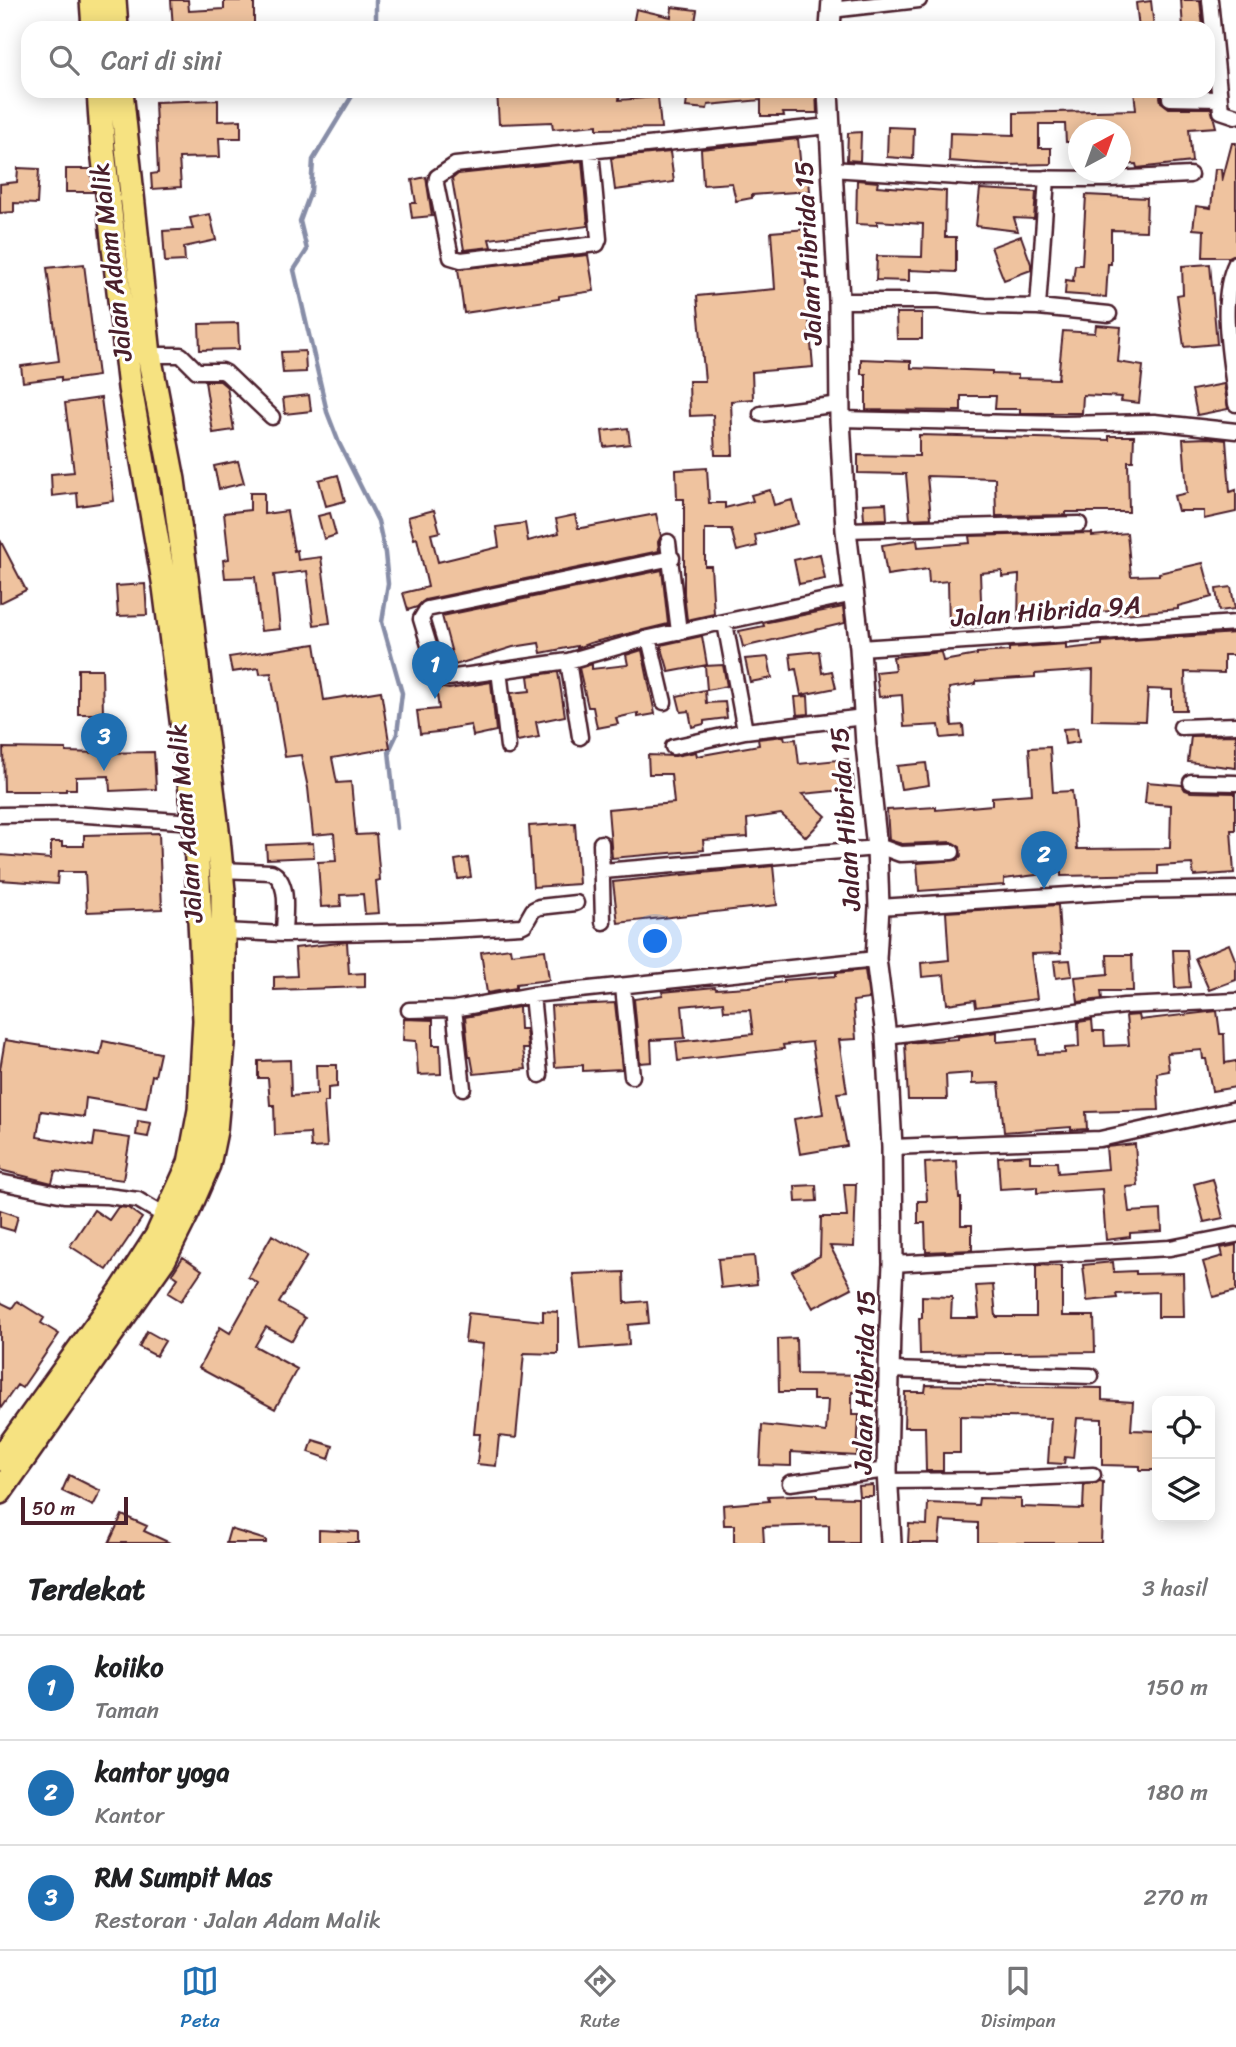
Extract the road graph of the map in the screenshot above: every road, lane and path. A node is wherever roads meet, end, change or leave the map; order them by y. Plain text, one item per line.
1 (92, 0) edge
2 (114, 0) edge
3 (919, 0) edge
4 (1210, 0) edge
5 (831, 13) edge
6 (94, 21) edge
7 (116, 21) edge
8 (1212, 21) edge
9 (1215, 62) edge
10 (100, 98) edge
11 (122, 98) edge
12 (828, 98) edge
13 (1170, 98) dead end
14 (1218, 99) junction
15 (1236, 116) edge
16 (829, 126) junction
17 (591, 152) junction
18 (831, 169) junction
19 (1190, 175) dead end
20 (1047, 178) junction
21 (1236, 262) edge
22 (839, 301) junction
23 (1038, 307) junction
24 (1109, 314) dead end
25 (149, 355) junction
26 (1235, 384) edge
27 (1236, 404) edge
28 (840, 412) junction
29 (761, 414) dead end
30 (272, 417) dead end
31 (1236, 431) edge
32 (1079, 524) dead end
33 (846, 530) junction
34 (668, 542) dead end
35 (672, 558) junction
36 (176, 585) junction
37 (854, 594) junction
38 (725, 623) junction
39 (1236, 623) edge
40 (679, 632) junction
41 (649, 638) junction
42 (860, 648) junction
43 (568, 661) junction
44 (499, 670) junction
45 (664, 702) dead end
46 (864, 717) junction
47 (1236, 725) edge
48 (1181, 727) dead end
49 (746, 731) junction
50 (580, 737) dead end
51 (508, 747) dead end
52 (673, 747) dead end
53 (1191, 782) dead end
54 (1236, 783) edge
55 (0, 815) edge
56 (203, 834) junction
57 (601, 843) dead end
58 (876, 847) junction
59 (952, 852) dead end
60 (220, 870) junction
61 (603, 871) junction
62 (1236, 889) edge
63 (576, 903) dead end
64 (878, 906) junction
65 (603, 922) dead end
66 (199, 930) junction
67 (223, 930) junction
68 (284, 934) junction
69 (876, 959) junction
70 (623, 987) junction
71 (532, 995) junction
72 (1236, 1000) edge
73 (454, 1009) junction
74 (409, 1010) dead end
75 (886, 1036) junction
76 (540, 1075) dead end
77 (632, 1076) dead end
78 (463, 1088) dead end
79 (1236, 1109) edge
80 (892, 1147) junction
81 (0, 1182) edge
82 (167, 1217) junction
83 (1236, 1235) edge
84 (893, 1264) junction
85 (890, 1370) junction
86 (1091, 1376) dead end
87 (7, 1465) edge
88 (1093, 1475) dead end
89 (888, 1476) junction
90 (790, 1483) dead end
91 (0, 1492) edge
92 (891, 1543) edge

1 - 6 main road
2 - 7 main road
3 - 5 street
4 - 8 street
9 - 14 street
10 - 36 main road, Jalan Adam Malik
11 - 25 main road, Jalan Adam Malik
12 - 16 street, Jalan Hibrida 15
13 - 14 street
14 - 15 street
16 - 17 street
16 - 18 street, Jalan Hibrida 15
17 - 17 street
18 - 20 street
18 - 22 street, Jalan Hibrida 15
19 - 20 street
20 - 23 street
21 - 26 street
22 - 23 street
22 - 28 street, Jalan Hibrida 15
23 - 24 street
25 - 30 street
25 - 36 main road, Jalan Adam Malik
26 - 27 street
28 - 29 street
28 - 31 street
28 - 33 street, Jalan Hibrida 15
32 - 33 street
33 - 37 street, Jalan Hibrida 15
34 - 35 street
35 - 40 street
35 - 44 street
36 - 56 main road, Jalan Adam Malik
37 - 38 street
37 - 42 street, Jalan Hibrida 15
38 - 40 street
38 - 49 street
39 - 42 street, Jalan Hibrida 9A
40 - 41 street
41 - 43 street
41 - 45 street
42 - 46 street, Jalan Hibrida 15
43 - 44 street
43 - 50 street
44 - 51 street
46 - 49 street
46 - 58 street, Jalan Hibrida 15
47 - 48 street
49 - 52 street
53 - 54 street
55 - 56 street
56 - 60 main road, Jalan Adam Malik
56 - 66 main road, Jalan Adam Malik
57 - 61 street
58 - 59 street
58 - 61 street
58 - 64 street, Jalan Hibrida 15
60 - 67 main road, Jalan Adam Malik
60 - 68 street
61 - 65 street
62 - 64 street
63 - 68 street
64 - 69 street, Jalan Hibrida 15
66 - 67 main road
66 - 82 main road, Jalan Adam Malik
67 - 68 street
67 - 87 main road, Jalan Adam Malik
69 - 70 street
69 - 75 street, Jalan Hibrida 15
70 - 71 street
70 - 77 street
71 - 73 street
71 - 76 street
72 - 75 street
73 - 74 street
73 - 78 street
75 - 80 street, Jalan Hibrida 15
79 - 80 street
80 - 84 street, Jalan Hibrida 15
81 - 82 street
82 - 87 main road, Jalan Adam Malik
83 - 84 street
84 - 85 street, Jalan Hibrida 15
85 - 86 street
85 - 89 street, Jalan Hibrida 15
87 - 91 main road, Jalan Adam Malik
88 - 89 street
89 - 90 street
89 - 92 street, Jalan Hibrida 15

